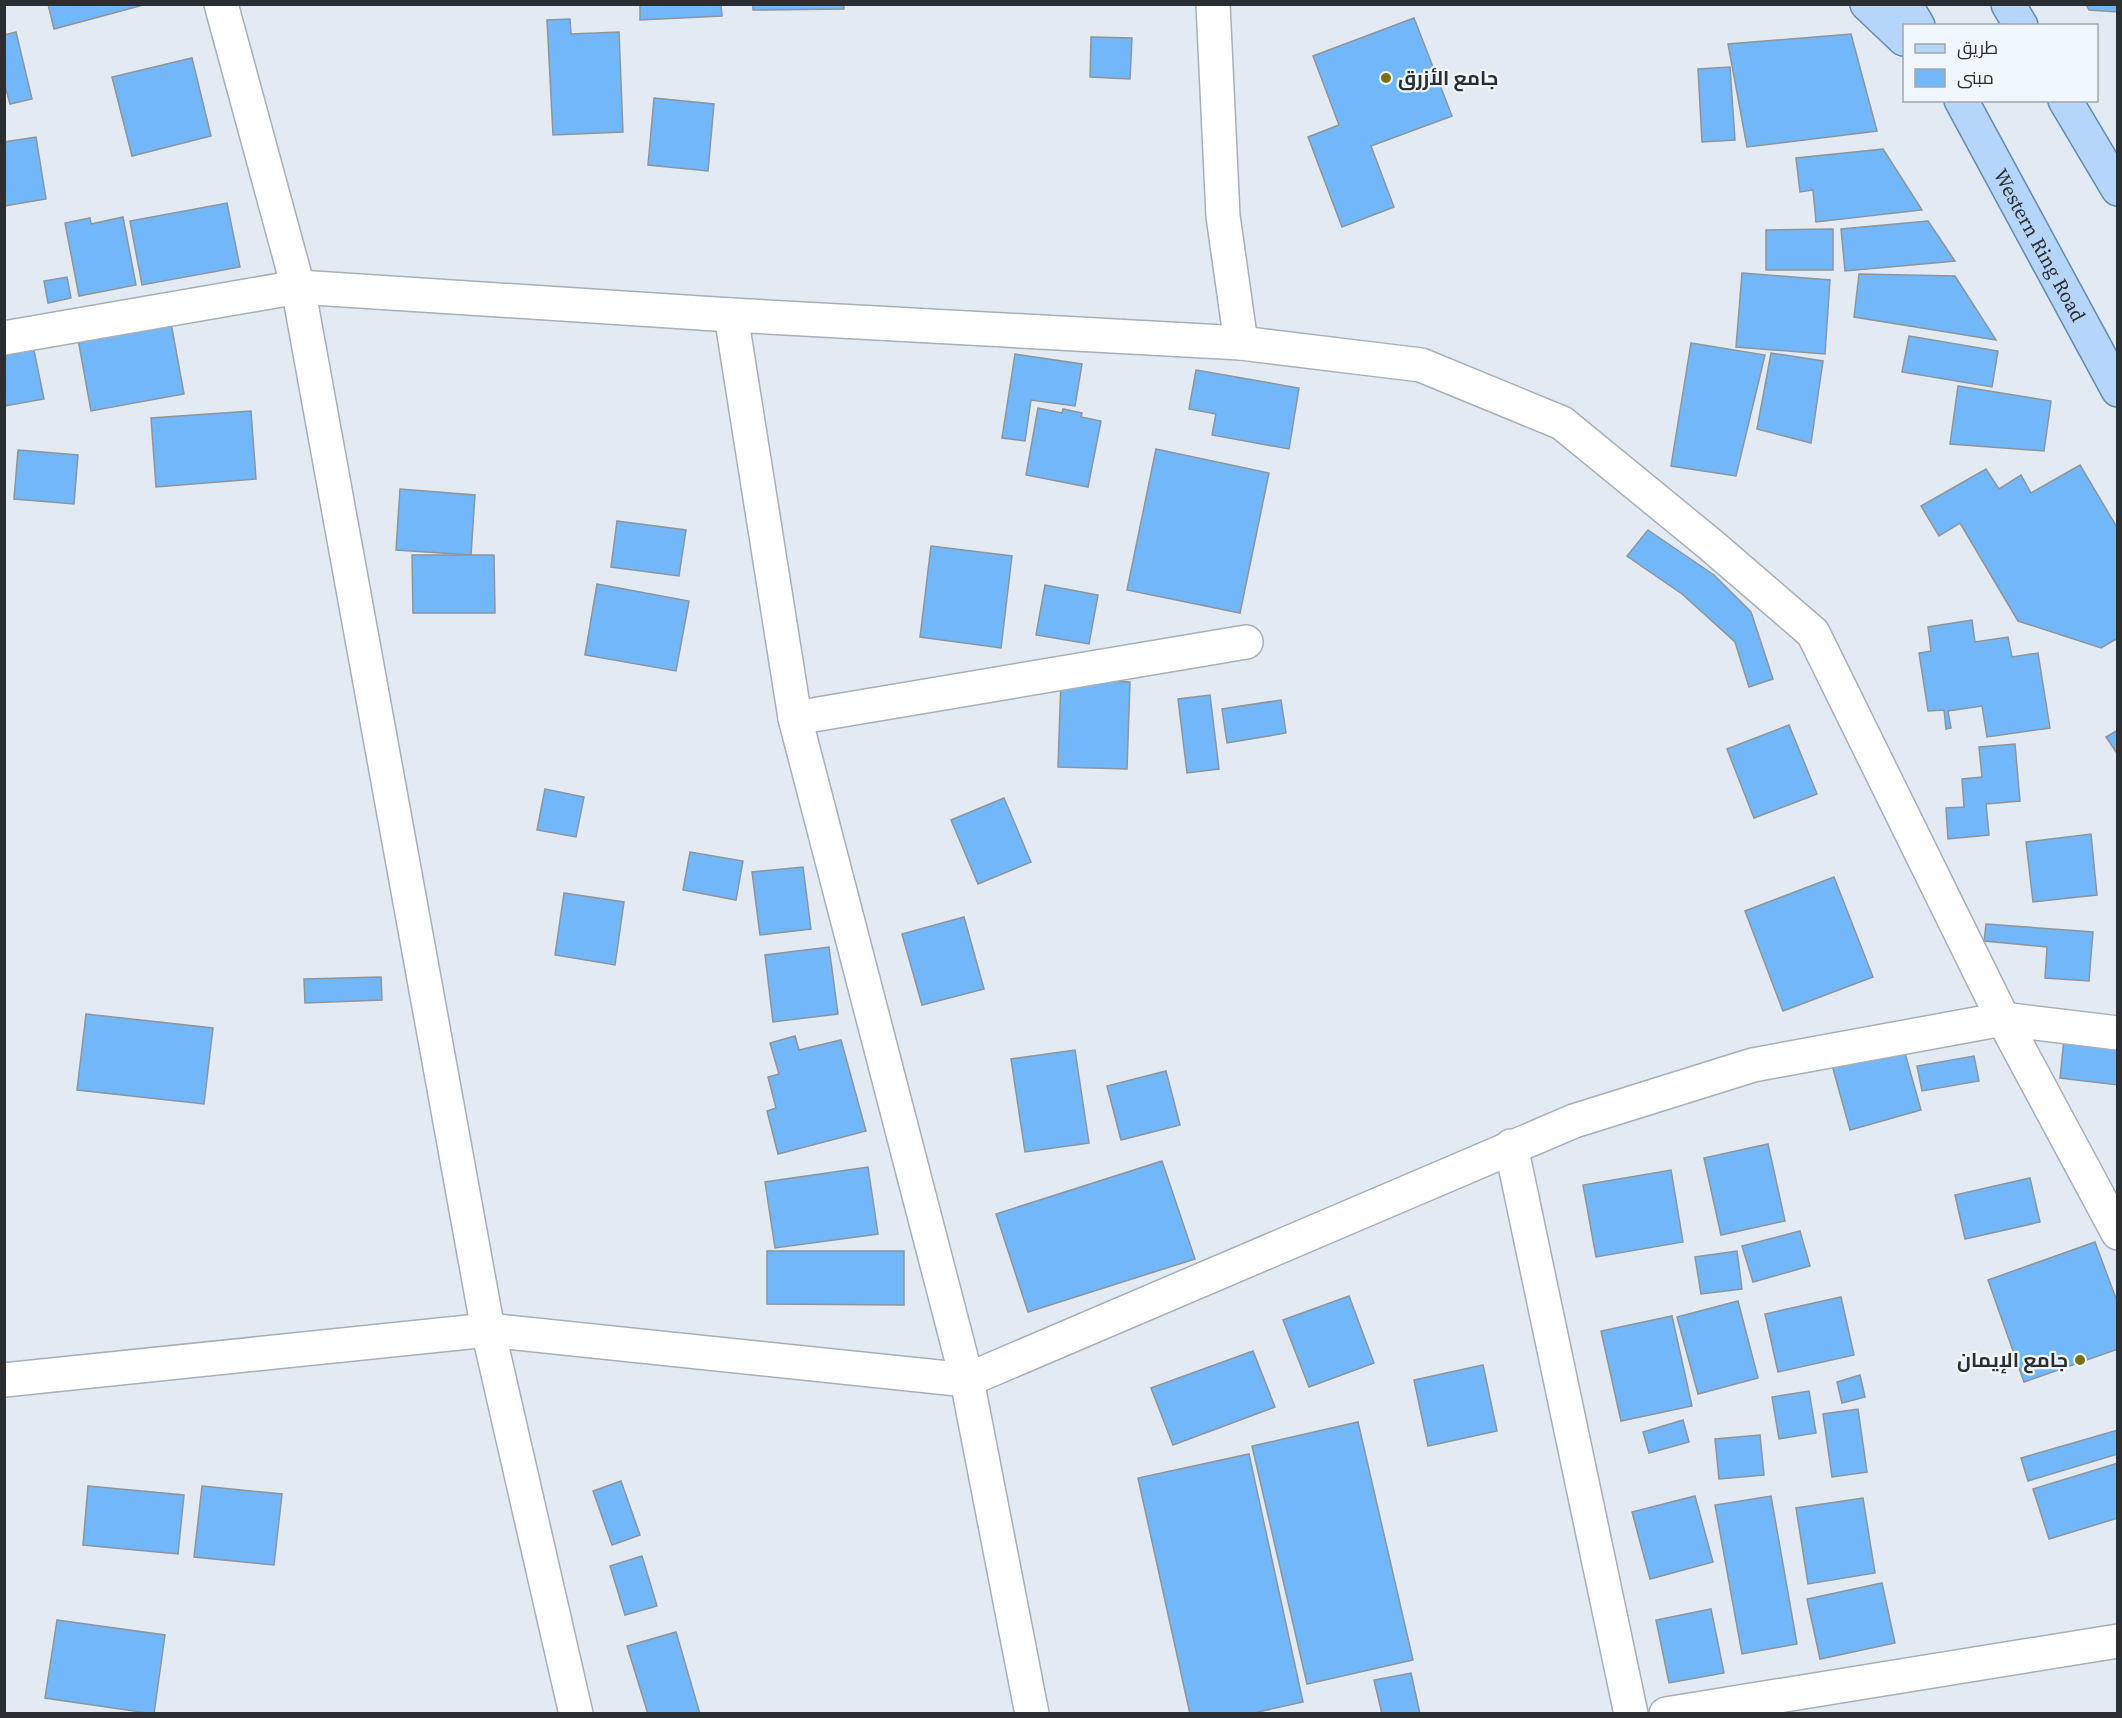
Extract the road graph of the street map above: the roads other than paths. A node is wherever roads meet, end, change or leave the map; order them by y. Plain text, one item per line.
1 (221, 4) edge
2 (1213, 4) edge
3 (1867, 4) edge
4 (1905, 4) edge
5 (2008, 4) edge
6 (1917, 24) edge
7 (2019, 24) edge
8 (1903, 37) edge
9 (1962, 102) edge
10 (2066, 102) edge
11 (2118, 189) edge
12 (298, 287) junction
13 (731, 315) junction
14 (4, 338) edge
15 (1241, 343) junction
16 (2118, 390) edge
17 (1246, 642) dead end
18 (795, 718) junction
19 (2003, 1020) junction
20 (2118, 1033) edge
21 (1512, 1146) junction
22 (2118, 1233) edge
23 (488, 1330) junction
24 (4, 1380) edge
25 (967, 1380) junction
26 (2118, 1641) edge
27 (566, 1712) edge
28 (1032, 1713) edge
29 (1631, 1713) edge
30 (1666, 1713) edge

1 - 12 street
2 - 15 street
3 - 8 main road
4 - 6 main road
5 - 7 main road
9 - 16 main road, Western Ring Road
10 - 11 main road
12 - 13 street
12 - 14 street
12 - 23 street
13 - 15 street
13 - 18 street
15 - 19 street
17 - 18 street
18 - 25 street
19 - 20 street
19 - 21 street
19 - 22 street
21 - 25 street
21 - 29 street
23 - 24 street
23 - 25 street
23 - 27 street
25 - 28 street
26 - 30 street

